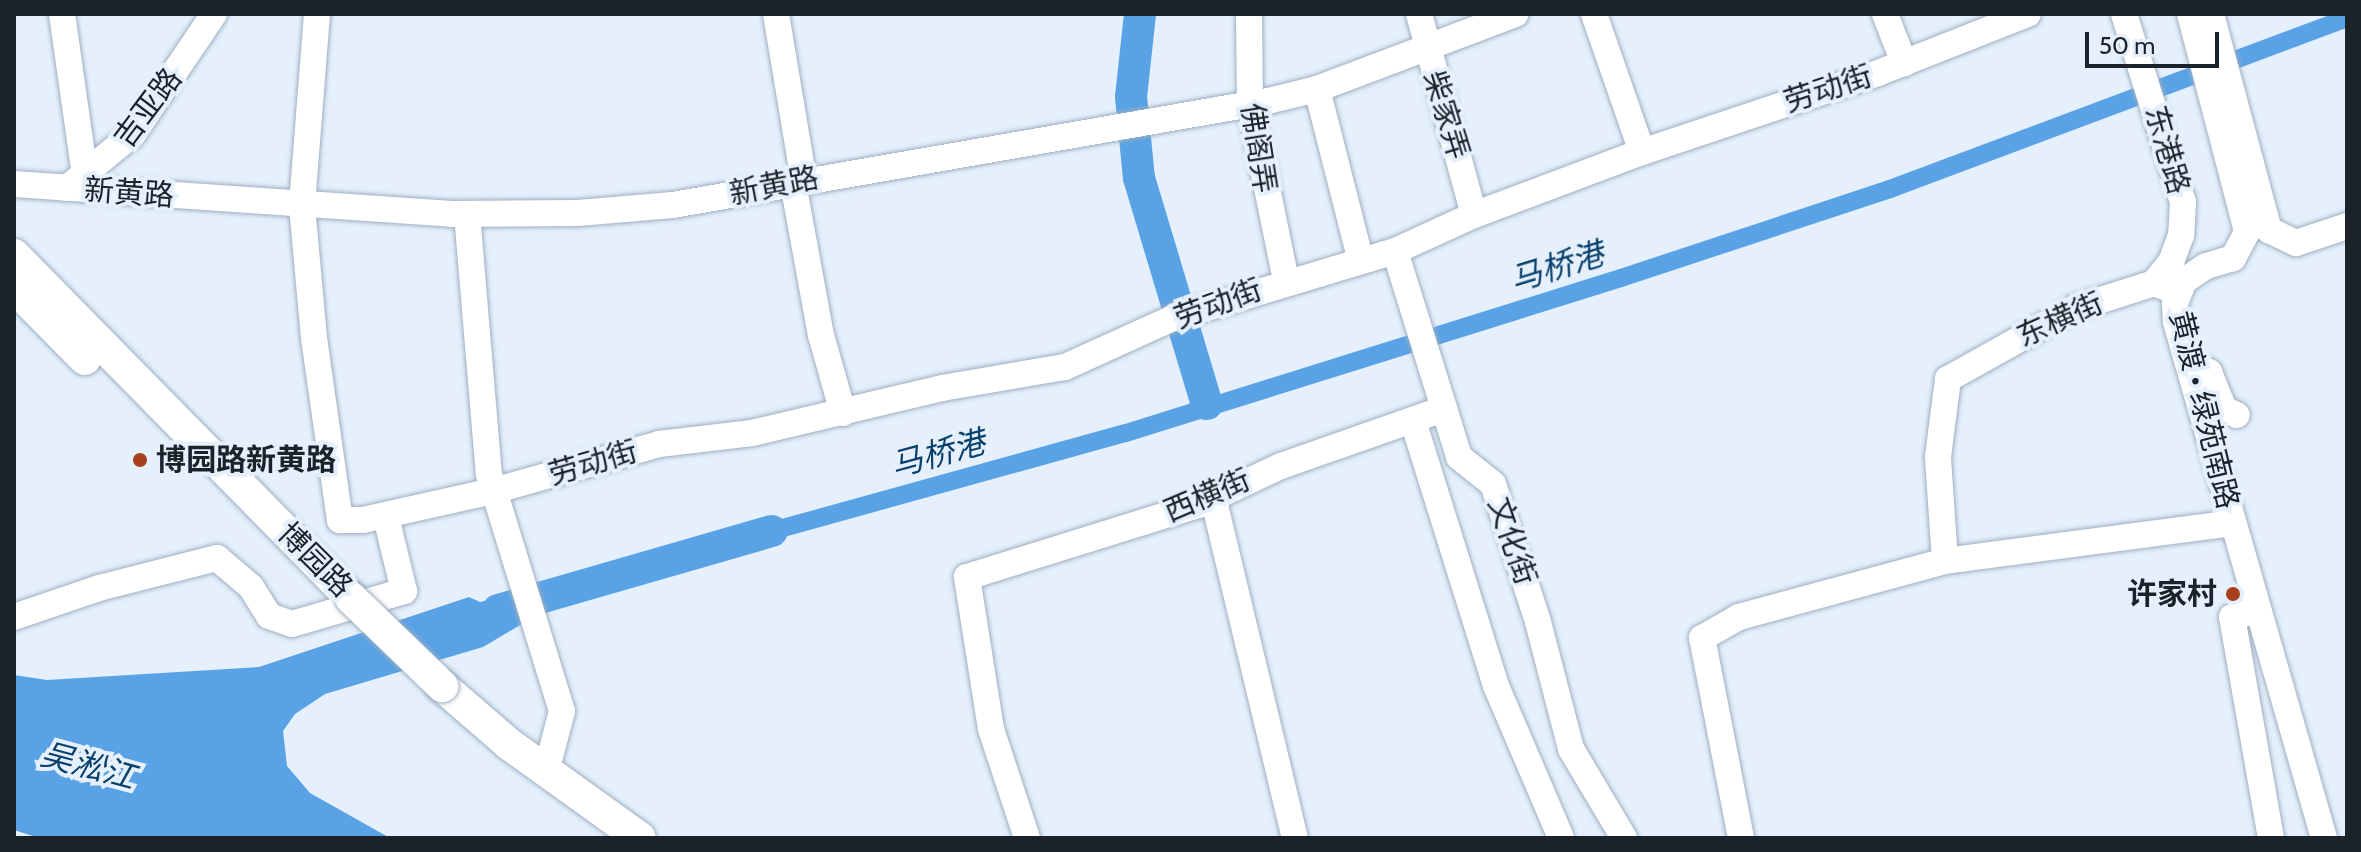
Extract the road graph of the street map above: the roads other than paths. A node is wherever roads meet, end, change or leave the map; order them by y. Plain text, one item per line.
1 (62, 14) edge
2 (214, 14) edge
3 (317, 14) edge
4 (776, 14) edge
5 (1249, 14) edge
6 (1419, 14) edge
7 (1515, 14) edge
8 (1594, 14) edge
9 (1885, 14) edge
10 (2028, 14) edge
11 (2201, 16) edge
12 (2128, 26) edge
13 (1426, 48) junction
14 (1904, 63) junction
15 (1317, 89) junction
16 (2225, 103) junction
17 (1250, 105) junction
18 (1642, 152) junction
19 (798, 182) junction
20 (14, 184) edge
21 (80, 184) junction
22 (302, 206) junction
23 (467, 214) junction
24 (1474, 215) junction
25 (2347, 226) edge
26 (1395, 251) junction
27 (14, 255) edge
28 (1360, 258) junction
29 (1286, 280) junction
30 (14, 287) edge
31 (2166, 288) junction
32 (2187, 361) junction
33 (1444, 409) junction
34 (843, 413) junction
35 (2237, 415) dead end
36 (1413, 421) junction
37 (493, 491) junction
38 (1213, 497) junction
39 (386, 517) junction
40 (2232, 523) junction
41 (1945, 561) junction
42 (340, 601) junction
43 (2257, 610) junction
44 (14, 617) edge
45 (430, 689) junction
46 (546, 772) junction
47 (601, 838) edge
48 (640, 838) edge
49 (1027, 838) edge
50 (1295, 838) edge
51 (1561, 838) edge
52 (1624, 838) edge
53 (1741, 838) edge
54 (2271, 838) edge
55 (2324, 838) edge

1 - 21 street
2 - 21 street, 吉亚路
3 - 22 street
4 - 19 street
5 - 17 street, 佛阁弄
6 - 13 street, 柴家弄
7 - 13 street, 新黄路
8 - 18 street
9 - 14 street
10 - 14 street, 劳动街
11 - 16 street, 黄渡 • 绿苑南路
12 - 31 street, 东港路
13 - 15 street, 新黄路
13 - 24 street, 柴家弄
14 - 18 street, 劳动街
15 - 17 street, 新黄路
15 - 28 street
16 - 25 street, 黄渡 • 绿苑南路
16 - 31 street, 黄渡 • 绿苑南路
17 - 19 street, 新黄路
17 - 29 street, 佛阁弄
18 - 24 street, 劳动街
19 - 23 street, 新黄路
19 - 34 street
20 - 21 street, 新黄路
21 - 22 street, 新黄路
22 - 23 street, 新黄路
22 - 39 street, 劳动街
23 - 37 street
24 - 26 street, 劳动街
26 - 28 street, 劳动街
26 - 33 street, 文化街
27 - 42 main road, 博园路
28 - 29 street, 劳动街
29 - 34 street, 劳动街
30 - 42 main road, 博园路
31 - 32 street, 黄渡 • 绿苑南路
31 - 41 street, 东横街
32 - 35 street
32 - 40 street, 黄渡 • 绿苑南路
33 - 36 street, 西横街
33 - 52 street, 文化街
34 - 37 street, 劳动街
36 - 38 street, 西横街
36 - 51 street
37 - 39 street, 劳动街
37 - 46 street
38 - 49 street, 西横街
38 - 50 street
39 - 44 street
40 - 41 street
40 - 43 street, 黄渡 • 绿苑南路
41 - 53 street
42 - 45 main road, 博园路, bridge
43 - 54 street
43 - 55 street, 黄渡 • 绿苑南路
45 - 46 main road, 博园路
45 - 47 main road, 博园路
46 - 48 main road, 博园路

